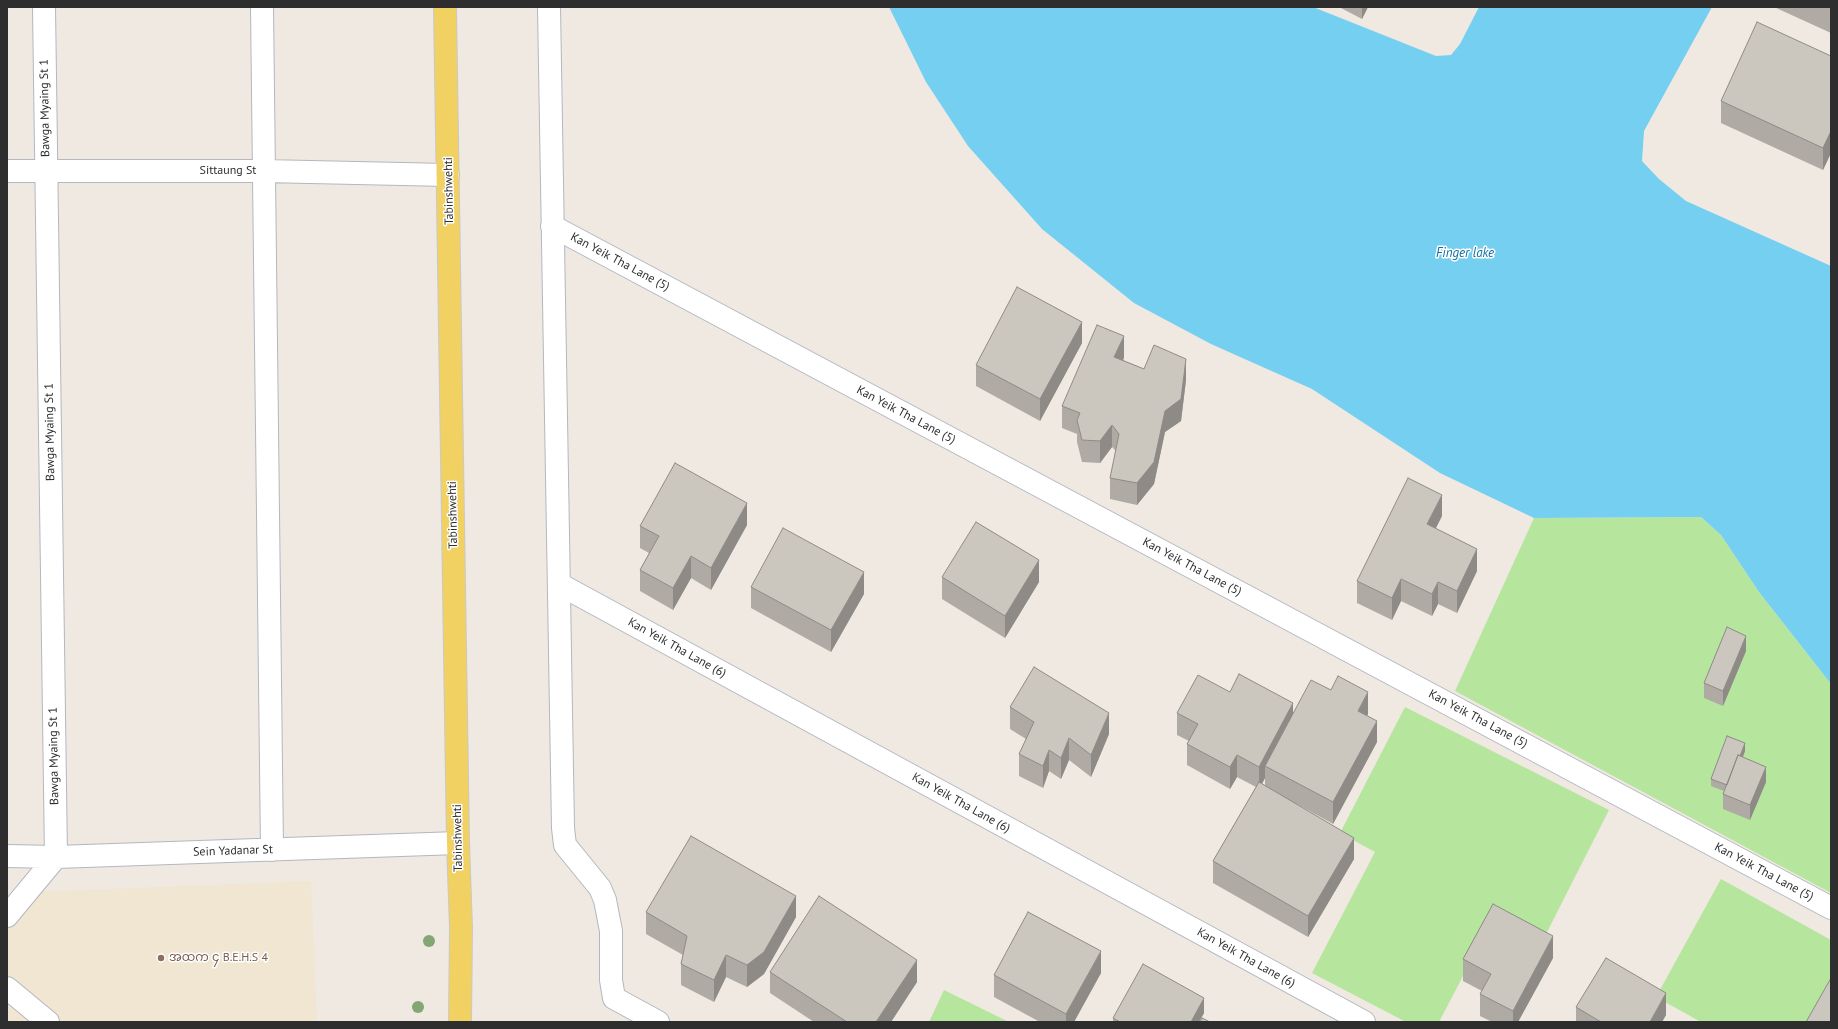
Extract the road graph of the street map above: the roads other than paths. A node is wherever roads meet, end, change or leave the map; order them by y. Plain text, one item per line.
1 (44, 7) edge
2 (262, 7) edge
3 (445, 7) edge
4 (549, 7) edge
5 (264, 170) junction
6 (7, 171) edge
7 (46, 171) junction
8 (448, 175) junction
9 (552, 226) junction
10 (559, 584) junction
11 (458, 843) junction
12 (272, 850) junction
13 (7, 856) edge
14 (56, 857) junction
15 (1831, 908) edge
16 (7, 916) edge
17 (7, 988) edge
18 (48, 1022) edge
19 (460, 1022) edge
20 (658, 1022) edge
21 (1364, 1022) edge

1 - 7 street, Bawga Myaing St 1
2 - 5 street
3 - 8 main road, Tabinshwehti
4 - 9 street
5 - 7 street, Sittaung St
5 - 8 street, Sittaung St
5 - 12 street
6 - 7 street, Sittaung St
7 - 14 street, Bawga Myaing St 1
8 - 11 main road, Tabinshwehti
9 - 10 street
9 - 15 street, Kan Yeik Tha Lane (5)
10 - 20 street
10 - 21 street, Kan Yeik Tha Lane (6)
11 - 12 street, Sein Yadanar St
11 - 19 main road, Tabinshwehti
12 - 14 street, Sein Yadanar St
13 - 14 street, Sein Yadanar St
14 - 16 street
17 - 18 street

